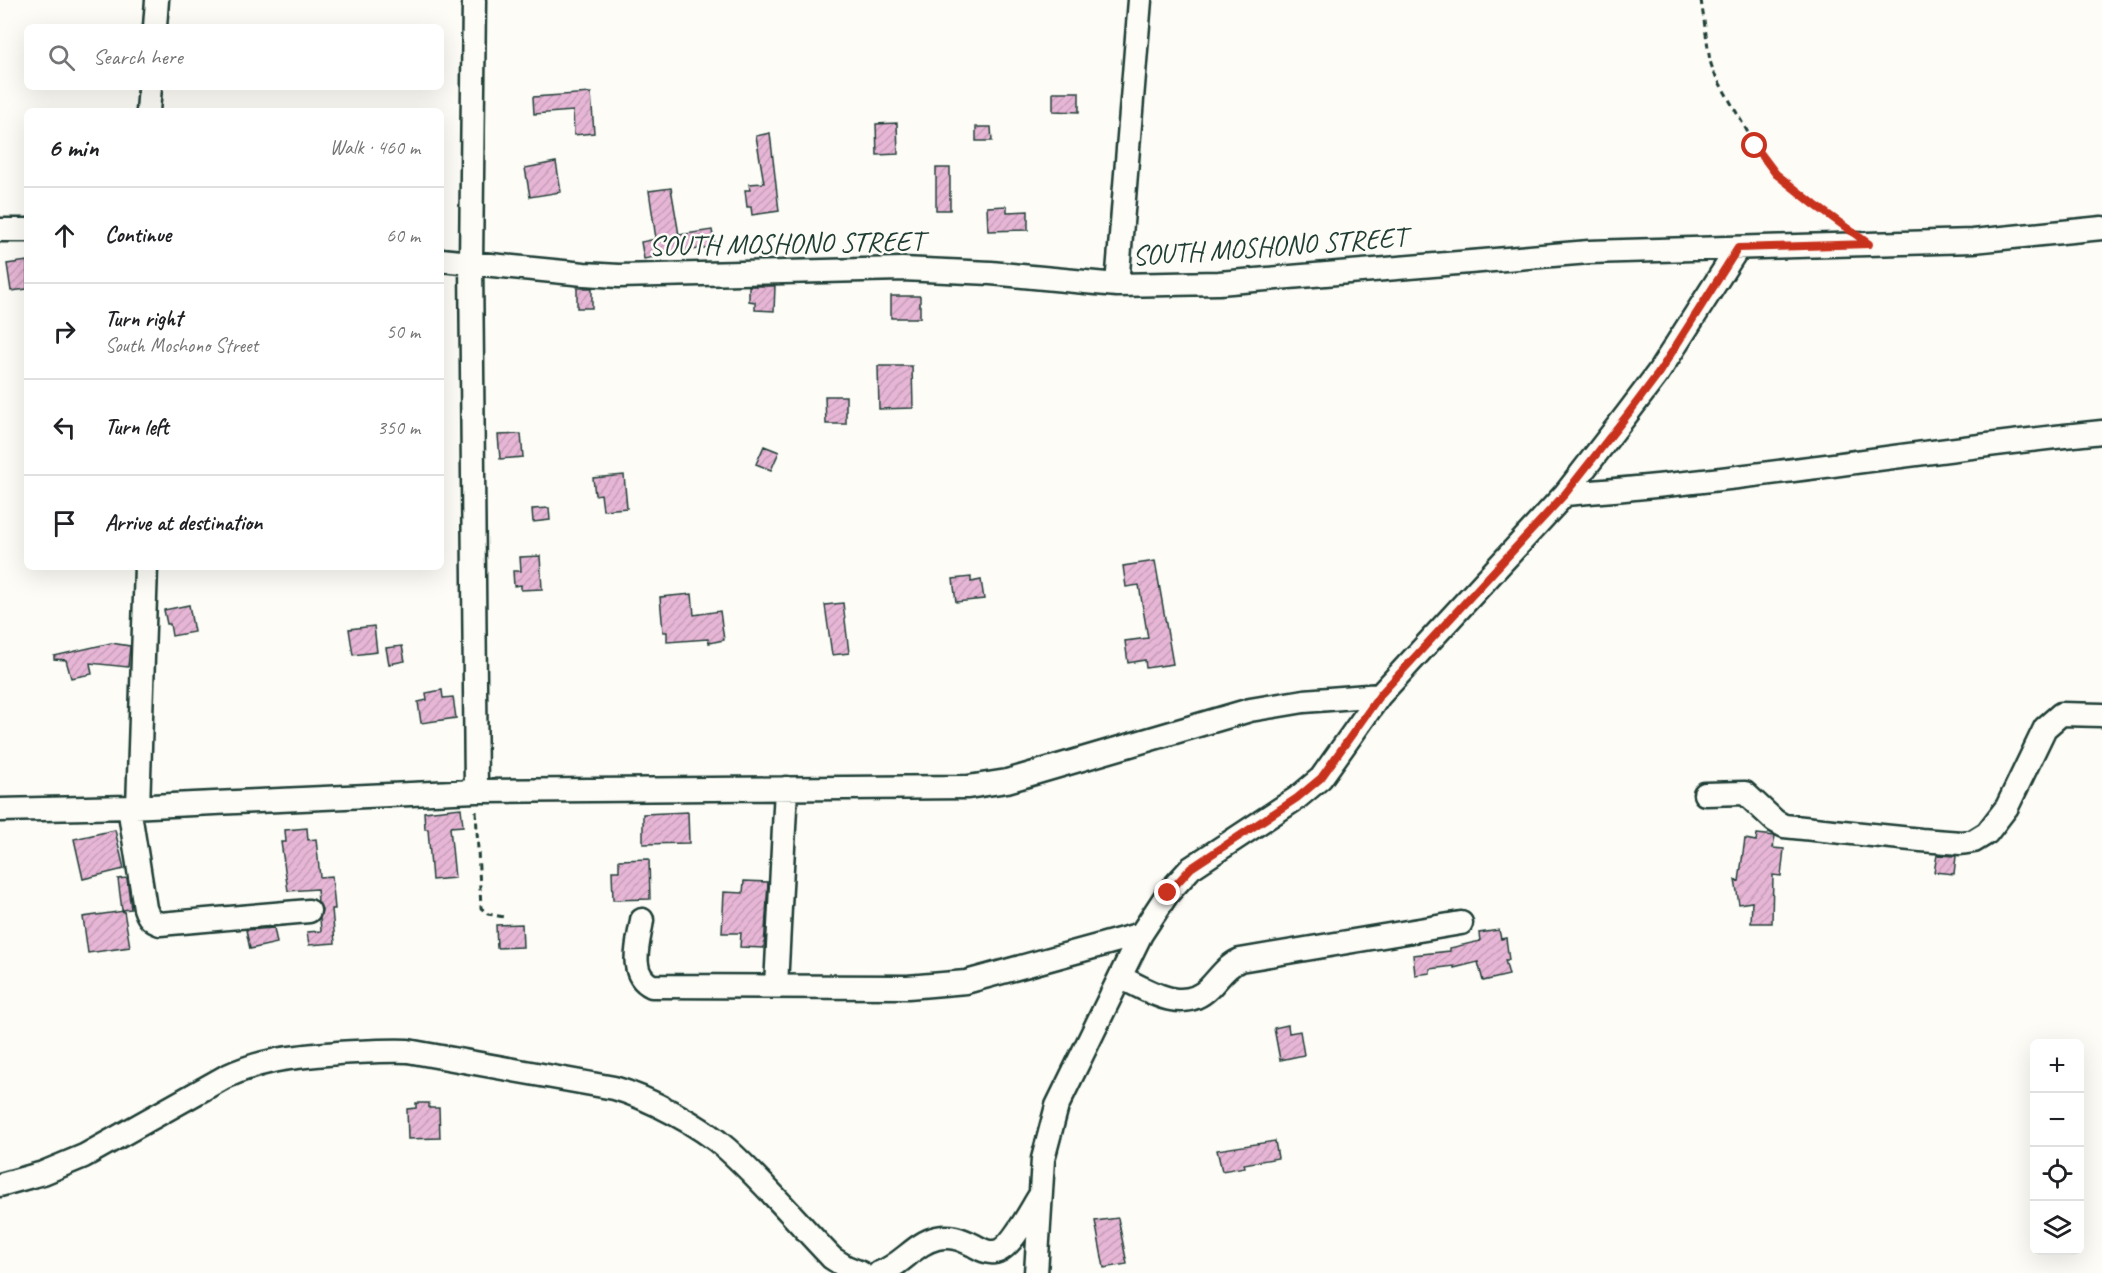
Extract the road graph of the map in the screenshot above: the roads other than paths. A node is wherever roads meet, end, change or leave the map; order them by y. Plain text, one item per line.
1 (157, 0) edge
2 (474, 0) edge
3 (1140, 0) edge
4 (155, 24) edge
5 (150, 90) edge
6 (148, 108) edge
7 (2102, 228) edge
8 (0, 230) edge
9 (24, 230) edge
10 (1738, 248) junction
11 (444, 260) edge
12 (471, 262) junction
13 (1117, 285) junction
14 (2102, 432) edge
15 (1565, 494) junction
16 (146, 570) edge
17 (1380, 695) junction
18 (2102, 715) edge
19 (786, 788) junction
20 (476, 791) junction
21 (1705, 794) dead end
22 (134, 807) junction
23 (0, 810) edge
24 (309, 911) dead end
25 (642, 920) dead end
26 (1461, 923) dead end
27 (1141, 934) junction
28 (1120, 977) junction
29 (776, 986) junction
30 (0, 1185) edge
31 (1041, 1195) junction
32 (861, 1273) edge
33 (879, 1273) edge
34 (1036, 1273) edge

1 - 4 street
2 - 12 street
3 - 13 street
5 - 6 street
7 - 10 street, SOUTH MOSHONO STREET
8 - 9 street
10 - 13 street, SOUTH MOSHONO STREET
10 - 15 street
11 - 12 street, SOUTH MOSHONO STREET
12 - 13 street, SOUTH MOSHONO STREET
12 - 20 street
14 - 15 street
15 - 17 street
16 - 22 street
17 - 19 street
17 - 27 street
18 - 21 street
19 - 20 street
19 - 29 street
20 - 22 street
22 - 23 street
22 - 24 street
25 - 29 street
26 - 28 street
27 - 28 street
27 - 29 street
28 - 31 street
30 - 32 street
31 - 33 street
31 - 34 street

